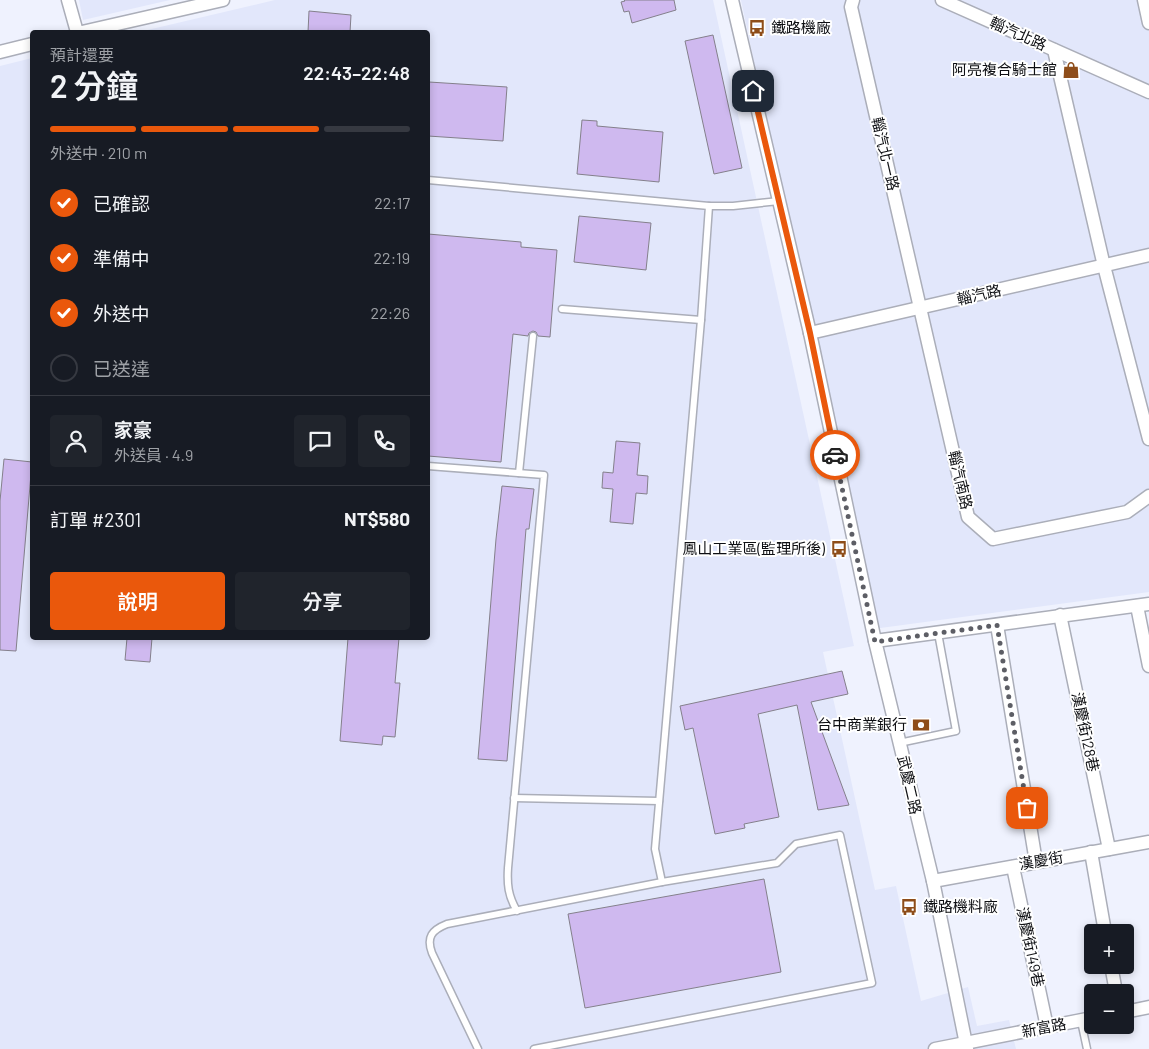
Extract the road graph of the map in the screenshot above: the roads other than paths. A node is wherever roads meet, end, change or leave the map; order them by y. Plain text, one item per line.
1 (68, 0) edge
2 (223, 0) edge
3 (732, 0) edge
4 (853, 0) edge
5 (942, 0) edge
6 (1144, 0) edge
7 (1149, 23) edge
8 (76, 30) edge
9 (91, 30) edge
10 (30, 44) edge
11 (1054, 50) junction
12 (0, 52) edge
13 (1149, 92) edge
14 (430, 180) edge
15 (779, 200) junction
16 (709, 206) junction
17 (1149, 255) edge
18 (1104, 266) junction
19 (562, 309) dead end
20 (921, 309) junction
21 (701, 320) junction
22 (810, 333) junction
23 (533, 336) dead end
24 (1149, 439) edge
25 (430, 466) edge
26 (519, 473) junction
27 (1149, 496) edge
28 (1143, 605) edge
29 (1060, 615) junction
30 (997, 625) junction
31 (938, 633) junction
32 (875, 642) junction
33 (1149, 666) edge
34 (899, 743) junction
35 (514, 798) junction
36 (659, 801) junction
37 (1149, 842) edge
38 (1109, 849) junction
39 (1091, 852) junction
40 (1036, 862) junction
41 (1012, 867) junction
42 (932, 881) junction
43 (662, 882) junction
44 (516, 911) junction
45 (1104, 924) edge
46 (1149, 1007) edge
47 (1134, 1010) edge
48 (1084, 1020) edge
49 (1047, 1027) junction
50 (1087, 1034) edge
51 (968, 1047) edge
52 (478, 1049) edge
53 (534, 1049) edge
54 (935, 1049) edge
55 (1087, 1049) edge

1 - 8 street
2 - 9 street
3 - 15 street, 武慶二路
4 - 20 street, 輜汽北一路
5 - 11 street, 輜汽北路
6 - 7 street
10 - 12 street
11 - 13 street, 輜汽北路
11 - 18 street
14 - 16 lane
15 - 16 lane
15 - 22 street, 武慶二路
16 - 21 lane
17 - 18 street, 輜汽路
18 - 20 street, 輜汽路
18 - 24 street
19 - 21 lane
20 - 22 street, 輜汽路
20 - 27 street, 輜汽南路
21 - 36 lane
22 - 32 street, 武慶二路
23 - 26 lane
25 - 26 lane
26 - 35 lane
28 - 29 street
28 - 33 street
29 - 30 street
29 - 38 street, 漢慶街128巷
30 - 31 street
30 - 40 street
31 - 32 street
31 - 34 lane
32 - 34 street, 武慶二路
34 - 42 street, 武慶二路
35 - 36 lane
35 - 44 lane
36 - 43 lane
37 - 38 street, 漢慶街
38 - 39 street, 漢慶街
39 - 40 street, 漢慶街
39 - 45 street
40 - 41 street, 漢慶街
41 - 42 street, 漢慶街
41 - 49 street, 漢慶街149巷
42 - 51 street, 武慶二路
43 - 44 lane
43 - 53 lane
44 - 52 lane
46 - 47 street
48 - 49 street, 新富路
49 - 51 street, 新富路
50 - 55 lane
51 - 54 street, 新富路

